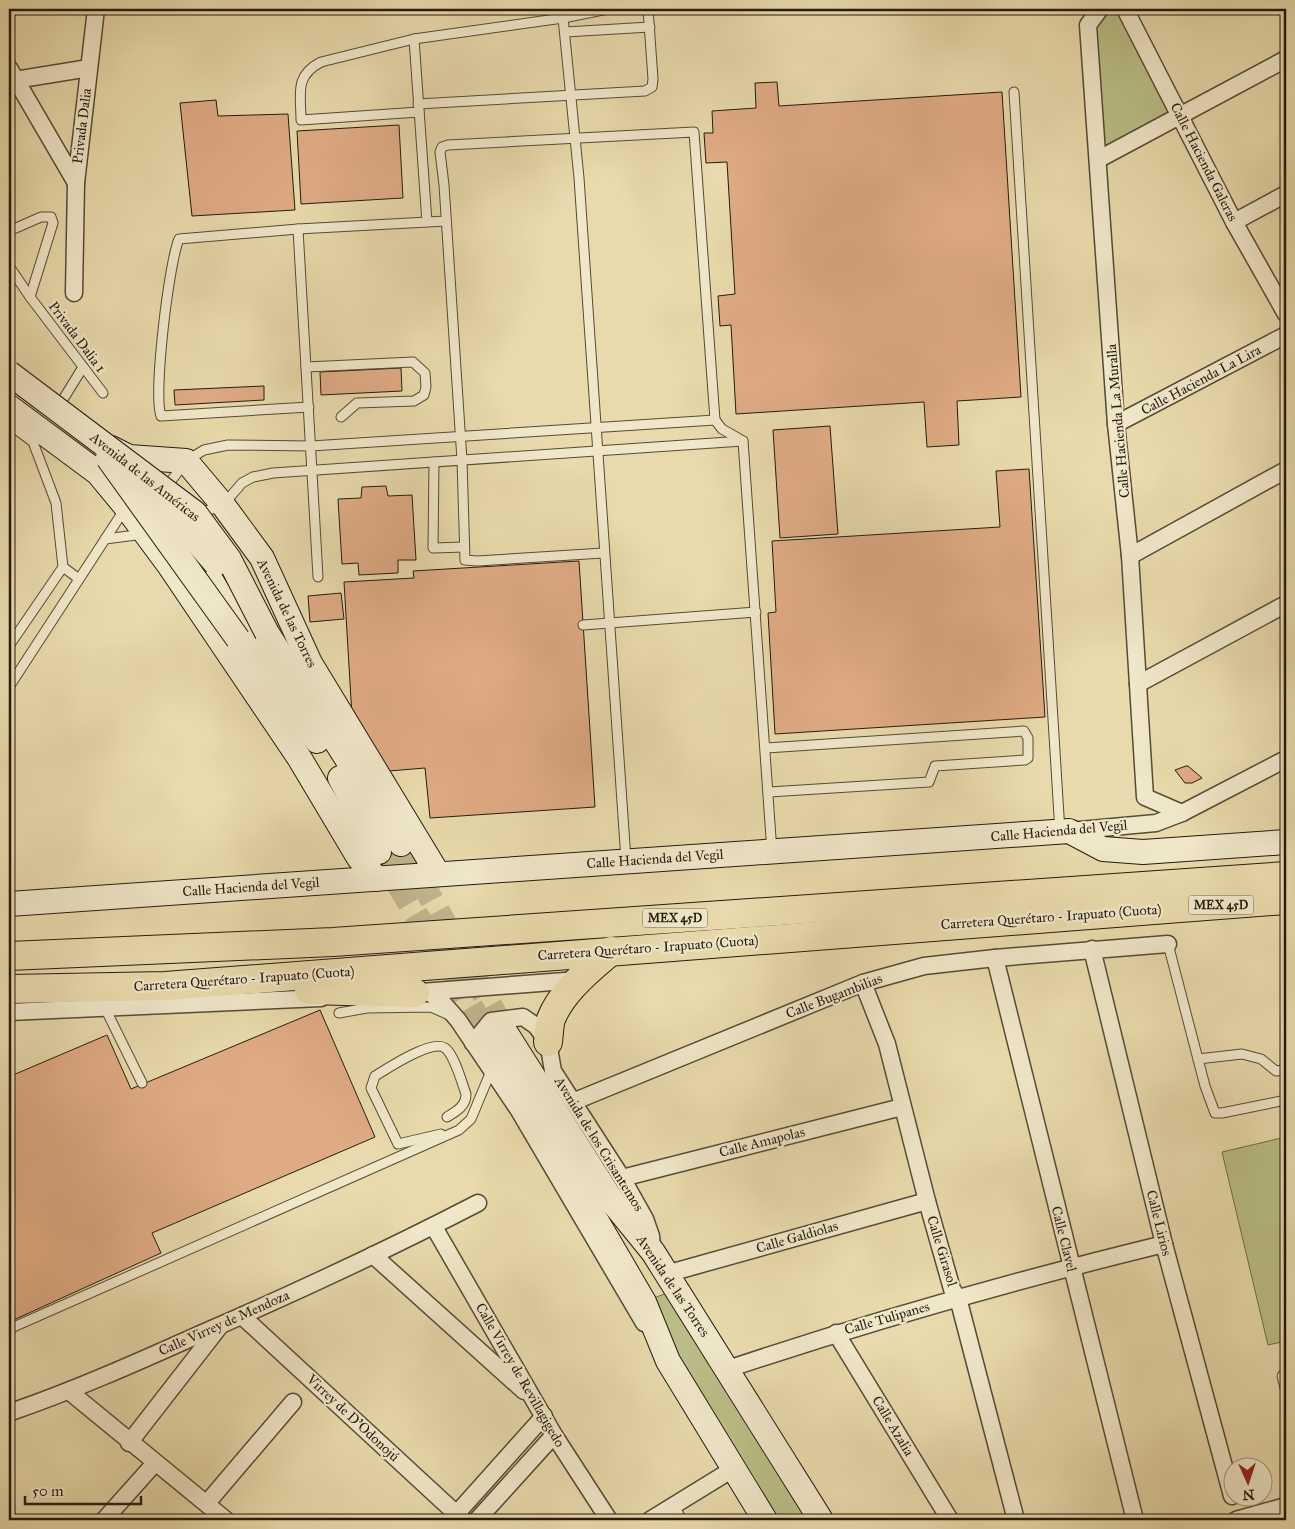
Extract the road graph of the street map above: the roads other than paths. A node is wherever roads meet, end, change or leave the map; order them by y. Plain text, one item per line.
1 (96, 9) edge
2 (608, 9) edge
3 (648, 9) edge
4 (1100, 9) edge
5 (1124, 9) edge
6 (564, 18) junction
7 (650, 27) junction
8 (565, 32) junction
9 (414, 39) junction
10 (1286, 59) edge
11 (89, 68) junction
12 (12, 74) edge
13 (1014, 92) dead end
14 (570, 95) junction
15 (419, 108) junction
16 (1181, 116) junction
17 (574, 138) junction
18 (1099, 159) junction
19 (76, 183) junction
20 (1286, 194) edge
21 (446, 221) junction
22 (426, 222) junction
23 (1234, 222) junction
24 (298, 229) junction
25 (9, 231) edge
26 (9, 266) edge
27 (74, 293) dead end
28 (30, 297) junction
29 (1286, 314) edge
30 (1286, 335) edge
31 (9, 366) edge
32 (83, 367) junction
33 (306, 367) junction
34 (9, 373) edge
35 (9, 384) edge
36 (103, 393) dead end
37 (59, 406) junction
38 (9, 407) edge
39 (308, 407) junction
40 (341, 417) dead end
41 (715, 420) junction
42 (9, 424) edge
43 (1116, 424) junction
44 (595, 428) junction
45 (38, 436) junction
46 (460, 437) junction
47 (743, 441) junction
48 (311, 446) junction
49 (596, 450) junction
50 (111, 453) junction
51 (186, 460) junction
52 (462, 460) junction
53 (434, 462) junction
54 (312, 470) junction
55 (1286, 470) edge
56 (223, 504) junction
57 (126, 507) junction
58 (239, 528) junction
59 (146, 534) junction
60 (105, 539) junction
61 (464, 547) junction
62 (603, 553) junction
63 (1130, 556) junction
64 (63, 567) junction
65 (318, 577) dead end
66 (79, 579) junction
67 (1286, 604) edge
68 (756, 612) junction
69 (609, 624) junction
70 (583, 625) dead end
71 (254, 636) junction
72 (9, 646) edge
73 (1138, 684) junction
74 (9, 687) edge
75 (312, 704) junction
76 (317, 741) junction
77 (766, 748) junction
78 (300, 759) junction
79 (1286, 759) edge
80 (769, 792) junction
81 (1182, 813) junction
82 (1064, 832) junction
83 (1286, 842) edge
84 (410, 844) junction
85 (772, 852) junction
86 (369, 855) junction
87 (626, 861) junction
88 (438, 874) junction
89 (1286, 876) edge
90 (377, 879) junction
91 (1286, 900) edge
92 (9, 904) edge
93 (1156, 909) junction
94 (1286, 918) edge
95 (9, 936) edge
96 (333, 942) junction
97 (1168, 944) joint
98 (1092, 949) junction
99 (611, 951) junction
100 (9, 956) edge
101 (995, 958) junction
102 (578, 980) junction
103 (863, 983) junction
104 (165, 986) junction
105 (9, 989) edge
106 (423, 993) junction
107 (105, 1008) junction
108 (9, 1012) edge
109 (339, 1013) dead end
110 (458, 1020) junction
111 (489, 1037) junction
112 (548, 1042) junction
113 (1198, 1059) junction
114 (1286, 1070) edge
115 (491, 1071) junction
116 (142, 1083) dead end
117 (1286, 1100) edge
118 (575, 1101) junction
119 (902, 1107) junction
120 (447, 1117) dead end
121 (458, 1130) junction
122 (622, 1178) junction
123 (927, 1201) junction
124 (478, 1203) dead end
125 (434, 1227) junction
126 (1164, 1244) junction
127 (653, 1252) junction
128 (373, 1255) junction
129 (1070, 1267) junction
130 (666, 1274) junction
131 (958, 1298) junction
132 (242, 1316) junction
133 (221, 1325) junction
134 (9, 1330) edge
135 (836, 1333) junction
136 (668, 1361) junction
137 (728, 1369) junction
138 (1286, 1372) edge
139 (70, 1392) junction
140 (1286, 1392) edge
141 (534, 1401) junction
142 (293, 1402) dead end
143 (11, 1412) dead end
144 (544, 1416) junction
145 (554, 1435) junction
146 (129, 1443) junction
147 (1222, 1456) edge
148 (155, 1463) junction
149 (733, 1469) junction
150 (9, 1485) edge
151 (207, 1503) junction
152 (674, 1506) junction
153 (1235, 1506) edge
154 (1286, 1506) edge
155 (457, 1518) edge
156 (10, 1520) edge
157 (104, 1520) edge
158 (226, 1520) edge
159 (478, 1520) edge
160 (609, 1520) edge
161 (650, 1520) edge
162 (682, 1520) edge
163 (765, 1520) edge
164 (820, 1520) edge
165 (950, 1520) edge
166 (1016, 1520) edge
167 (1135, 1520) edge
168 (1238, 1520) edge

1 - 11 street, Privada Dalia
2 - 6 lane
3 - 7 lane
4 - 18 street, Calle Hacienda La Muralla
5 - 16 street, Calle Hacienda Galeras
6 - 8 lane
6 - 9 lane
7 - 8 lane
7 - 14 lane
8 - 14 lane
9 - 15 lane
9 - 15 lane
10 - 16 street
11 - 12 street, Privada Dalia
11 - 19 street, Privada Dalia
12 - 19 street, Privada Dalia
13 - 82 lane
14 - 15 lane
14 - 17 lane
15 - 22 lane
16 - 18 street
16 - 23 street, Calle Hacienda Galeras
17 - 21 lane
17 - 41 lane
17 - 44 lane
18 - 43 street, Calle Hacienda La Muralla
19 - 27 street, Privada Dalia
20 - 23 street
21 - 22 lane
21 - 46 lane
22 - 24 lane
23 - 29 street, Calle Hacienda Galeras
24 - 33 lane
24 - 39 lane
25 - 28 lane, Privada Dalia 1
26 - 28 lane, Privada Dalia 1
28 - 32 lane, Privada Dalia 1
30 - 43 street, Calle Hacienda La Lira
31 - 37 main road
32 - 36 lane, Privada Dalia 1
32 - 37 lane
33 - 39 lane
33 - 40 lane
34 - 71 main road, Avenida de las Américas, bridge
35 - 50 main road, Avenida de las Américas
37 - 50 main road
38 - 45 main road
39 - 48 lane
41 - 44 lane
41 - 47 lane
42 - 45 lane
43 - 63 street, Calle Hacienda La Muralla
44 - 46 lane
44 - 49 lane
45 - 57 main road
45 - 64 lane
46 - 48 lane
46 - 52 lane
47 - 49 lane
47 - 68 lane
48 - 51 lane
48 - 54 lane
49 - 52 lane
49 - 62 lane
50 - 51 main road
50 - 57 main road
50 - 71 main road, Avenida de las Américas, bridge
51 - 56 main road, Avenida de las Torres
51 - 59 lane
52 - 53 lane
52 - 61 lane
53 - 54 lane
53 - 61 lane
54 - 56 lane
54 - 65 lane
55 - 63 street
56 - 58 main road, Avenida de las Torres
56 - 59 lane
57 - 59 main road
57 - 60 lane
58 - 75 main road
58 - 84 main road, Avenida de las Torres
59 - 60 lane
59 - 76 main road
59 - 78 main road
60 - 66 lane
61 - 62 lane
62 - 69 lane
63 - 73 street, Calle Hacienda La Muralla
64 - 66 lane
64 - 72 lane
66 - 74 lane
67 - 73 street
68 - 69 lane
68 - 77 lane
69 - 70 lane
69 - 87 lane
71 - 75 main road, Avenida de las Torres
71 - 76 main road
71 - 78 main road
73 - 81 street, Calle Hacienda La Muralla
75 - 84 main road, Avenida de las Torres
76 - 86 main road
77 - 80 lane
77 - 80 lane
78 - 86 main road
79 - 81 street, Calle Hacienda del Vegil
80 - 85 lane
81 - 82 street, Calle Hacienda del Vegil
82 - 83 main road
82 - 85 main road, Calle Hacienda del Vegil
84 - 86 main road
84 - 88 main road, Avenida de las Torres
85 - 87 main road, Calle Hacienda del Vegil
86 - 90 main road
87 - 88 main road, Calle Hacienda del Vegil
88 - 90 main road, Calle Hacienda del Vegil
89 - 96 highway, Carretera Querétaro - Irapuato (Cuota) / MEX 45D
90 - 92 main road, Calle Hacienda del Vegil
91 - 93 highway, Carretera Querétaro - Irapuato (Cuota) / MEX 45D
93 - 94 highway
93 - 99 highway, Carretera Querétaro - Irapuato (Cuota) / MEX 45D
95 - 96 highway
96 - 100 highway, Carretera Querétaro - Irapuato (Cuota) / MEX 45D
97 - 98 street, Calle Bugambilias
97 - 113 lane
98 - 101 street, Calle Bugambilias
98 - 126 street, Calle Lirios
99 - 102 highway
99 - 104 highway, Carretera Querétaro - Irapuato (Cuota) / MEX 45D
101 - 103 street, Calle Bugambilias
101 - 129 street, Calle Clavel
102 - 106 street
102 - 112 highway
103 - 118 street, Calle Bugambilias
103 - 119 street, Calle Girasol
104 - 105 highway, Carretera Querétaro - Irapuato (Cuota) / MEX 45D
104 - 106 highway
106 - 107 street
106 - 110 street, Avenida de las Torres
107 - 108 street
107 - 116 lane
109 - 110 lane
110 - 111 street, Avenida de las Torres
111 - 112 street
111 - 115 street, Avenida de las Torres
111 - 127 main road, Avenida de las Torres
111 - 136 main road, Avenida de las Torres
112 - 118 street, Avenida de los Crisantemos
113 - 114 lane
113 - 117 lane
115 - 121 lane
115 - 136 street, Avenida de las Torres
118 - 122 street, Avenida de los Crisantemos
119 - 122 street, Calle Amapolas
119 - 123 street, Calle Girasol
120 - 121 lane
121 - 134 lane
122 - 127 street, Avenida de los Crisantemos
123 - 130 street, Calle Galdiolas
123 - 131 street, Calle Girasol
124 - 125 street, Calle Virrey de Mendoza
125 - 128 street, Calle Virrey de Mendoza
125 - 141 street, Calle Virrey de Revillagigedo
126 - 129 street, Calle Tulipanes
126 - 147 street, Calle Lirios
127 - 130 main road, Avenida de las Torres
128 - 132 street, Calle Virrey de Mendoza
128 - 141 street
129 - 131 street, Calle Tulipanes
129 - 167 street, Calle Clavel
130 - 137 main road, Avenida de las Torres
131 - 135 street, Calle Tulipanes
131 - 166 street, Calle Girasol
132 - 133 street, Calle Virrey de Mendoza
132 - 155 street, Virrey de D'Odonojú
133 - 139 street, Calle Virrey de Mendoza
133 - 146 street
135 - 137 street, Calle Tulipanes
135 - 165 street, Calle Azalia
136 - 149 main road, Avenida de las Torres
137 - 164 main road, Avenida de las Torres
138 - 140 lane
139 - 143 street, Calle Virrey de Mendoza
139 - 146 street
141 - 144 street, Calle Virrey de Revillagigedo
142 - 151 street
144 - 145 street, Calle Virrey de Revillagigedo
144 - 155 street
145 - 159 street
145 - 160 street, Calle Virrey de Revillagigedo
146 - 148 street
148 - 151 street
148 - 157 street
149 - 152 street
149 - 163 main road, Avenida de las Torres
150 - 156 lane
151 - 158 street
152 - 161 street
152 - 162 lane
153 - 168 street, Calle Lirios
154 - 168 street

